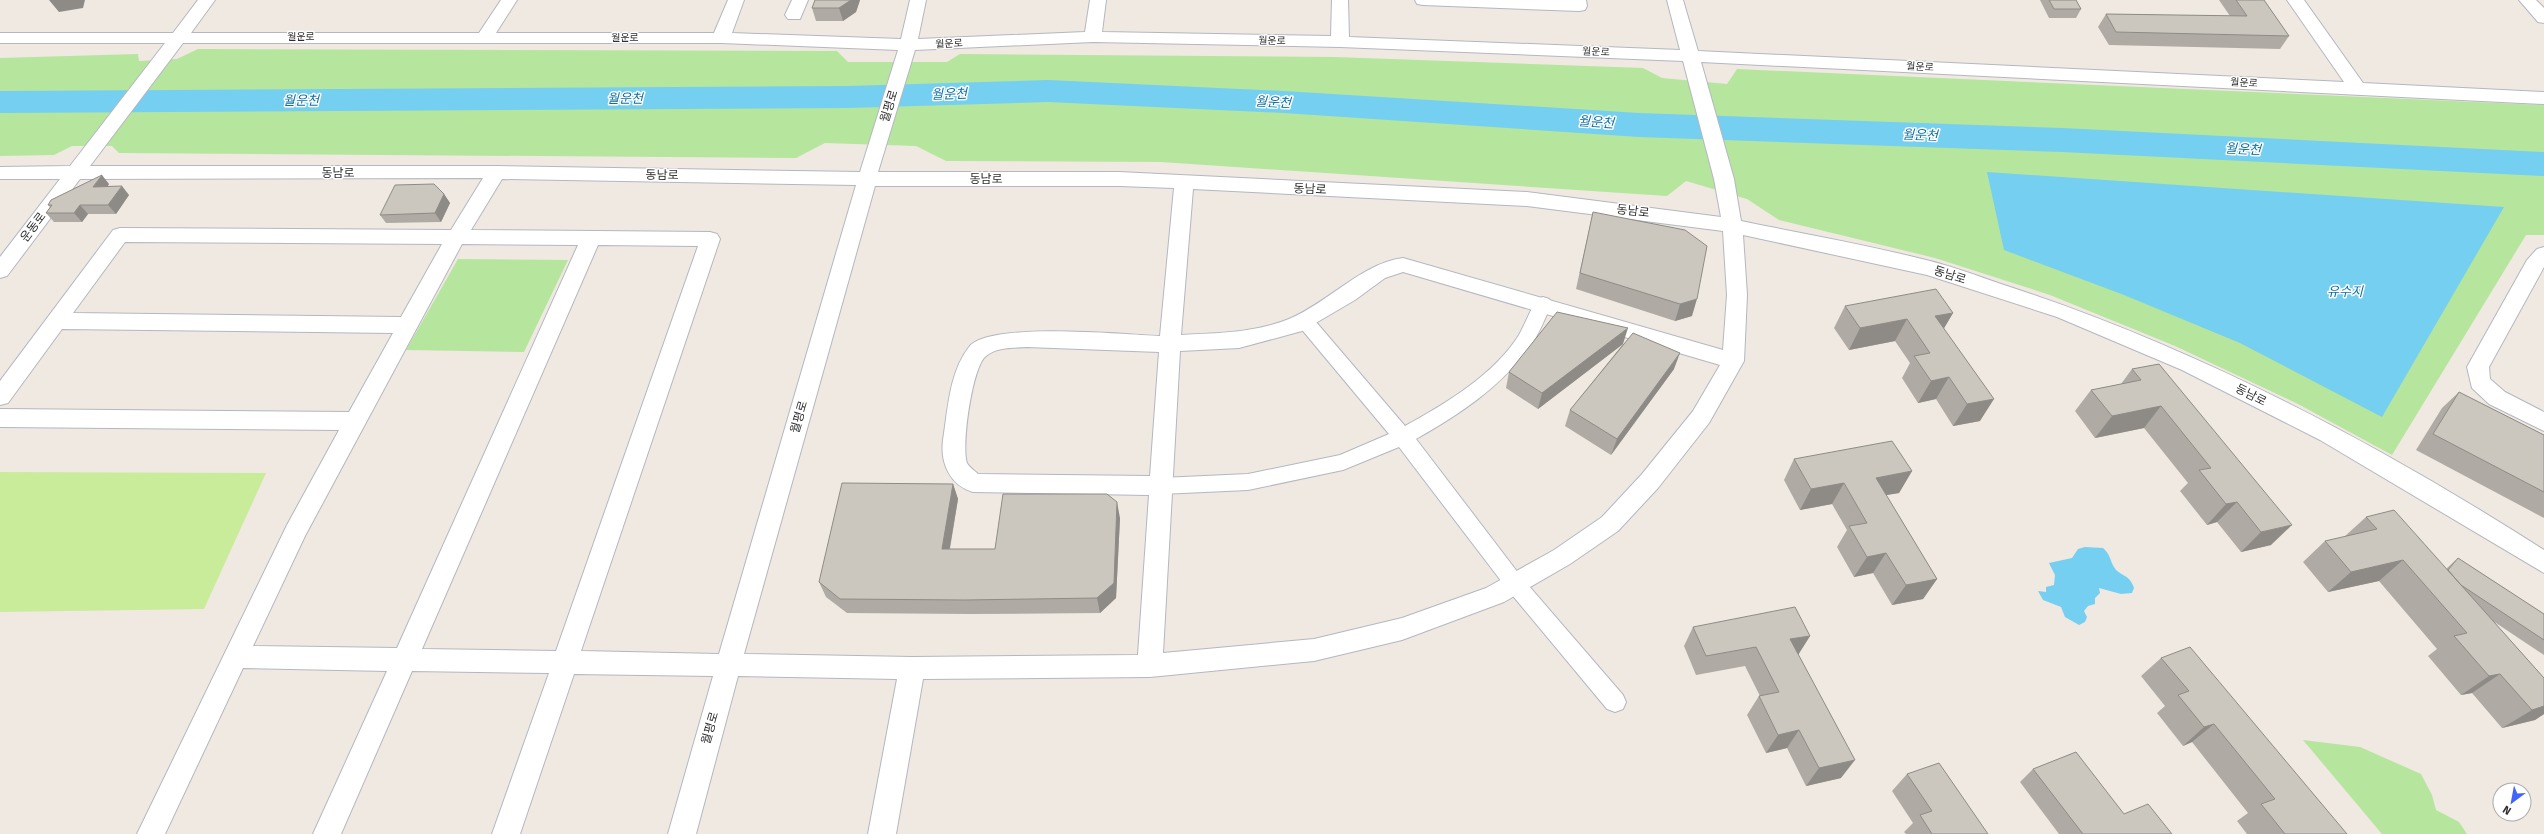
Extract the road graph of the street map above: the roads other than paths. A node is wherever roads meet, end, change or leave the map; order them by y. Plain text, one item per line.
1 (207, 0) edge
2 (509, 0) edge
3 (736, 0) edge
4 (918, 0) edge
5 (1098, 0) edge
6 (1340, 0) edge
7 (1423, 0) edge
8 (1578, 0) edge
9 (1675, 0) edge
10 (2295, 0) edge
11 (2527, 0) edge
12 (1457, 1) edge
13 (2544, 18) edge
14 (485, 37) junction
15 (1092, 37) junction
16 (0, 38) edge
17 (721, 38) junction
18 (1340, 42) junction
19 (174, 43) junction
20 (908, 46) junction
21 (1692, 56) junction
22 (2358, 89) junction
23 (2544, 98) edge
24 (496, 172) junction
25 (0, 173) edge
26 (75, 173) junction
27 (867, 179) junction
28 (1184, 183) junction
29 (1732, 226) junction
30 (457, 237) junction
31 (591, 238) junction
32 (2544, 254) edge
33 (0, 271) edge
34 (1543, 304) junction
35 (1304, 320) junction
36 (57, 321) junction
37 (406, 325) junction
38 (1170, 344) junction
39 (1733, 361) junction
40 (0, 397) edge
41 (0, 418) edge
42 (354, 421) junction
43 (2544, 422) edge
44 (1403, 437) junction
45 (1161, 486) junction
46 (2544, 563) edge
47 (1515, 584) junction
48 (236, 657) junction
49 (404, 660) junction
50 (565, 663) junction
51 (727, 666) junction
52 (1150, 666) junction
53 (912, 668) junction
54 (1615, 702) dead end
55 (151, 834) edge
56 (327, 834) edge
57 (506, 834) edge
58 (682, 834) edge
59 (882, 834) edge

1 - 19 street, 운동로
2 - 14 street
3 - 17 street
4 - 20 street, 월평로
5 - 15 street
6 - 18 street
7 - 12 street
8 - 12 street
9 - 21 street
10 - 22 street
11 - 13 street
14 - 17 street, 월운로
14 - 19 street, 월운로
15 - 18 street, 월운로
15 - 20 street, 월운로
16 - 19 street, 월운로
17 - 20 street, 월운로
18 - 21 street, 월운로
19 - 26 street, 운동로
20 - 27 street, 월평로
21 - 22 street, 월운로
21 - 29 street
22 - 23 street, 월운로
24 - 26 street, 동남로
24 - 27 street, 동남로
24 - 30 street
25 - 26 street, 동남로
26 - 33 street, 운동로
27 - 28 street, 동남로
27 - 51 street, 월평로
28 - 29 street, 동남로
28 - 38 street
29 - 39 street
29 - 46 street, 동남로
30 - 31 street
30 - 36 street
30 - 37 street
31 - 49 street
31 - 50 street
32 - 43 street
34 - 35 street
34 - 39 street
34 - 44 street
35 - 38 street
35 - 44 street
36 - 37 street
36 - 40 street
37 - 42 street
38 - 45 street
38 - 45 street
39 - 47 street
41 - 42 street
42 - 48 street
44 - 45 street
44 - 47 street
45 - 52 street
47 - 52 street
47 - 54 street
48 - 49 street
48 - 55 street
49 - 50 street
49 - 56 street
50 - 51 street
50 - 57 street
51 - 53 street
51 - 58 street, 월평로
52 - 53 street
53 - 59 street

